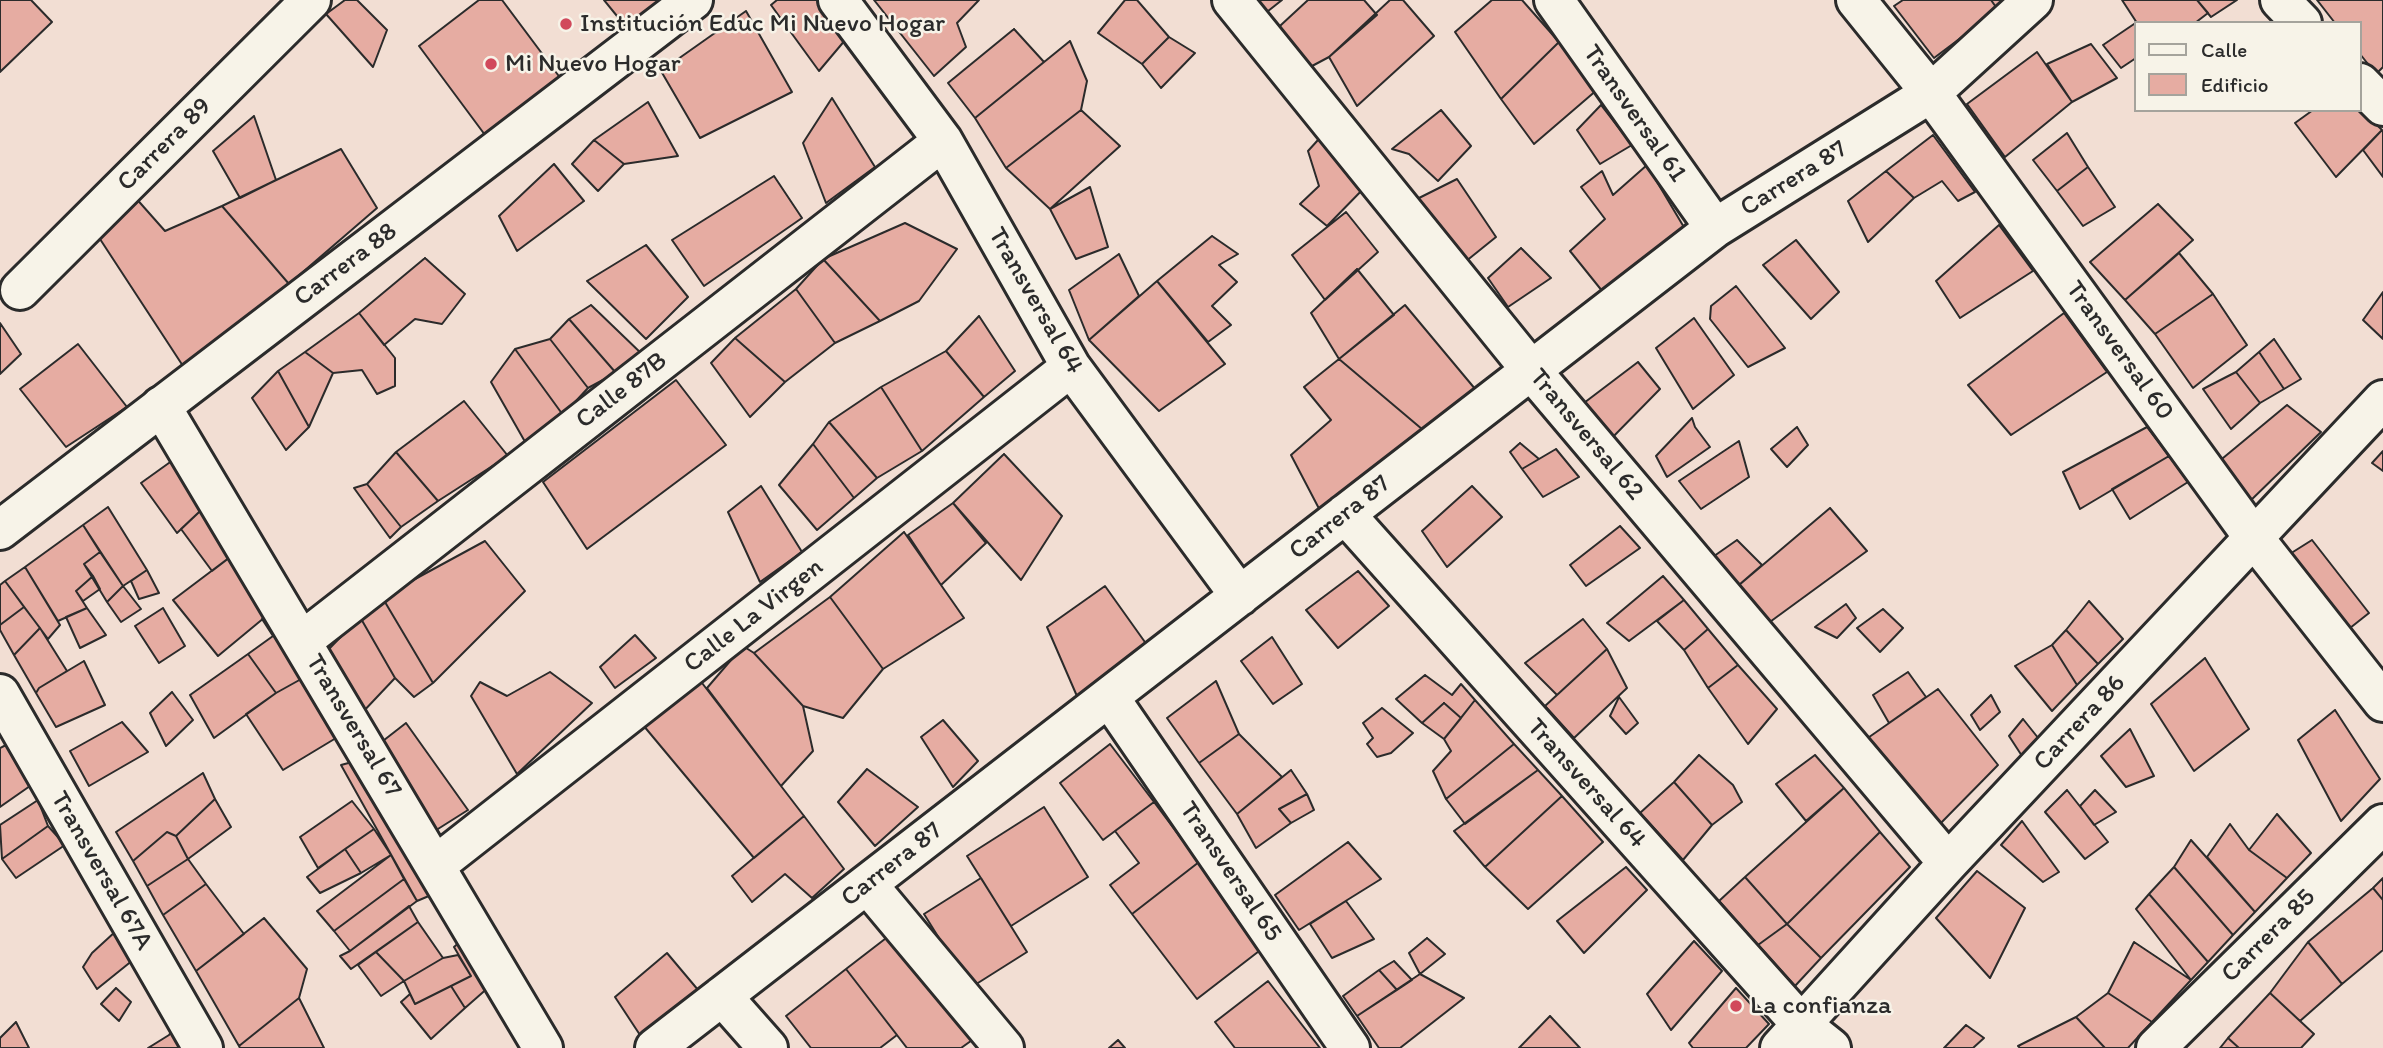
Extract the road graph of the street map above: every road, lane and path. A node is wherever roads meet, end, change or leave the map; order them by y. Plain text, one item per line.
1 (311, 0) edge
2 (693, 0) edge
3 (838, 0) edge
4 (1233, 0) edge
5 (1554, 0) edge
6 (1856, 0) edge
7 (2033, 0) edge
8 (2280, 0) edge
9 (2300, 21) edge
10 (2362, 85) edge
11 (1931, 93) junction
12 (2383, 106) edge
13 (943, 141) junction
14 (1715, 228) junction
15 (20, 290) dead end
16 (1071, 367) junction
17 (1531, 370) junction
18 (2383, 400) edge
19 (162, 406) junction
20 (1345, 514) junction
21 (0, 530) edge
22 (2254, 538) junction
23 (1240, 596) junction
24 (302, 641) junction
25 (0, 694) edge
26 (1109, 696) junction
27 (2383, 702) edge
28 (2383, 824) edge
29 (1948, 863) junction
30 (436, 865) junction
31 (867, 884) junction
32 (722, 996) junction
33 (1791, 1036) edge
34 (203, 1048) edge
35 (543, 1048) edge
36 (655, 1048) edge
37 (768, 1048) edge
38 (1004, 1048) edge
39 (1350, 1048) edge
40 (1832, 1048) edge
41 (2156, 1048) edge

1 - 15 street, Carrera 89
2 - 19 street, Carrera 88
3 - 13 street, Transversal 64
4 - 17 street, Transversal 62
5 - 14 street, Transversal 61
6 - 11 street, Transversal 60
7 - 11 street, Carrera 87
8 - 9 street
10 - 12 street
11 - 14 street, Carrera 87
11 - 22 street, Transversal 60
13 - 16 street, Transversal 64
13 - 24 street, Calle 87B
14 - 17 street, Carrera 87
16 - 23 street, Transversal 64
16 - 30 street, Calle La Virgen
17 - 20 street, Carrera 87
17 - 29 street, Transversal 62
18 - 22 street, Carrera 86
19 - 21 street, Carrera 88
19 - 24 street, Transversal 67
20 - 23 street, Carrera 87
20 - 33 street, Transversal 64
22 - 27 street, Transversal 60
22 - 29 street, Carrera 86
23 - 26 street, Carrera 87
24 - 30 street, Transversal 67
25 - 34 street, Transversal 67A
26 - 31 street, Carrera 87
26 - 39 street, Transversal 65
28 - 41 street, Carrera 85
29 - 33 street, Carrera 86
30 - 35 street, Transversal 67
31 - 32 street, Carrera 87
31 - 38 street
32 - 36 street, Carrera 87
32 - 37 street
33 - 40 street, Transversal 64

